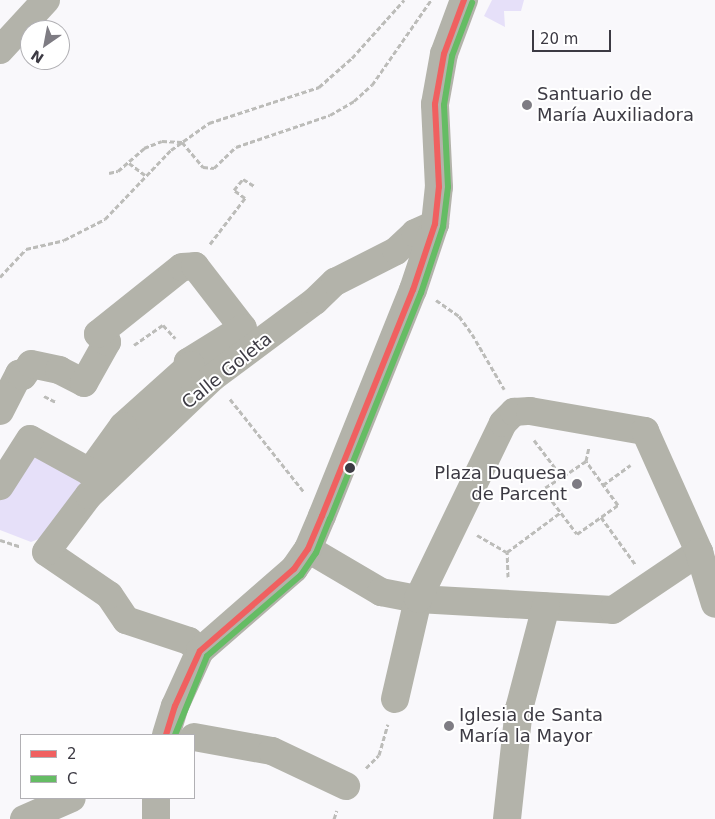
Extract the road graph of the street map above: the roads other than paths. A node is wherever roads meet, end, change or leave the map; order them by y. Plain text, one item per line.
1 (46, 0) edge
2 (464, 0) edge
3 (0, 50) edge
4 (435, 224) junction
5 (0, 410) edge
6 (0, 486) edge
7 (308, 549) junction
8 (699, 552) junction
9 (418, 599) junction
10 (715, 604) edge
11 (546, 606) junction
12 (200, 651) junction
13 (395, 699) dead end
14 (172, 734) edge
15 (195, 737) edge
16 (346, 786) dead end
17 (70, 799) edge
18 (156, 799) edge
19 (24, 819) edge
20 (156, 819) edge
21 (507, 819) edge

1 - 3 street
2 - 4 street
4 - 7 street
4 - 12 street, Calle Goleta
5 - 6 street
7 - 9 street
7 - 12 street
8 - 9 street
8 - 10 street
8 - 11 street
9 - 11 street
9 - 13 street
11 - 21 street
12 - 14 street
15 - 16 street
17 - 19 street
18 - 20 street

